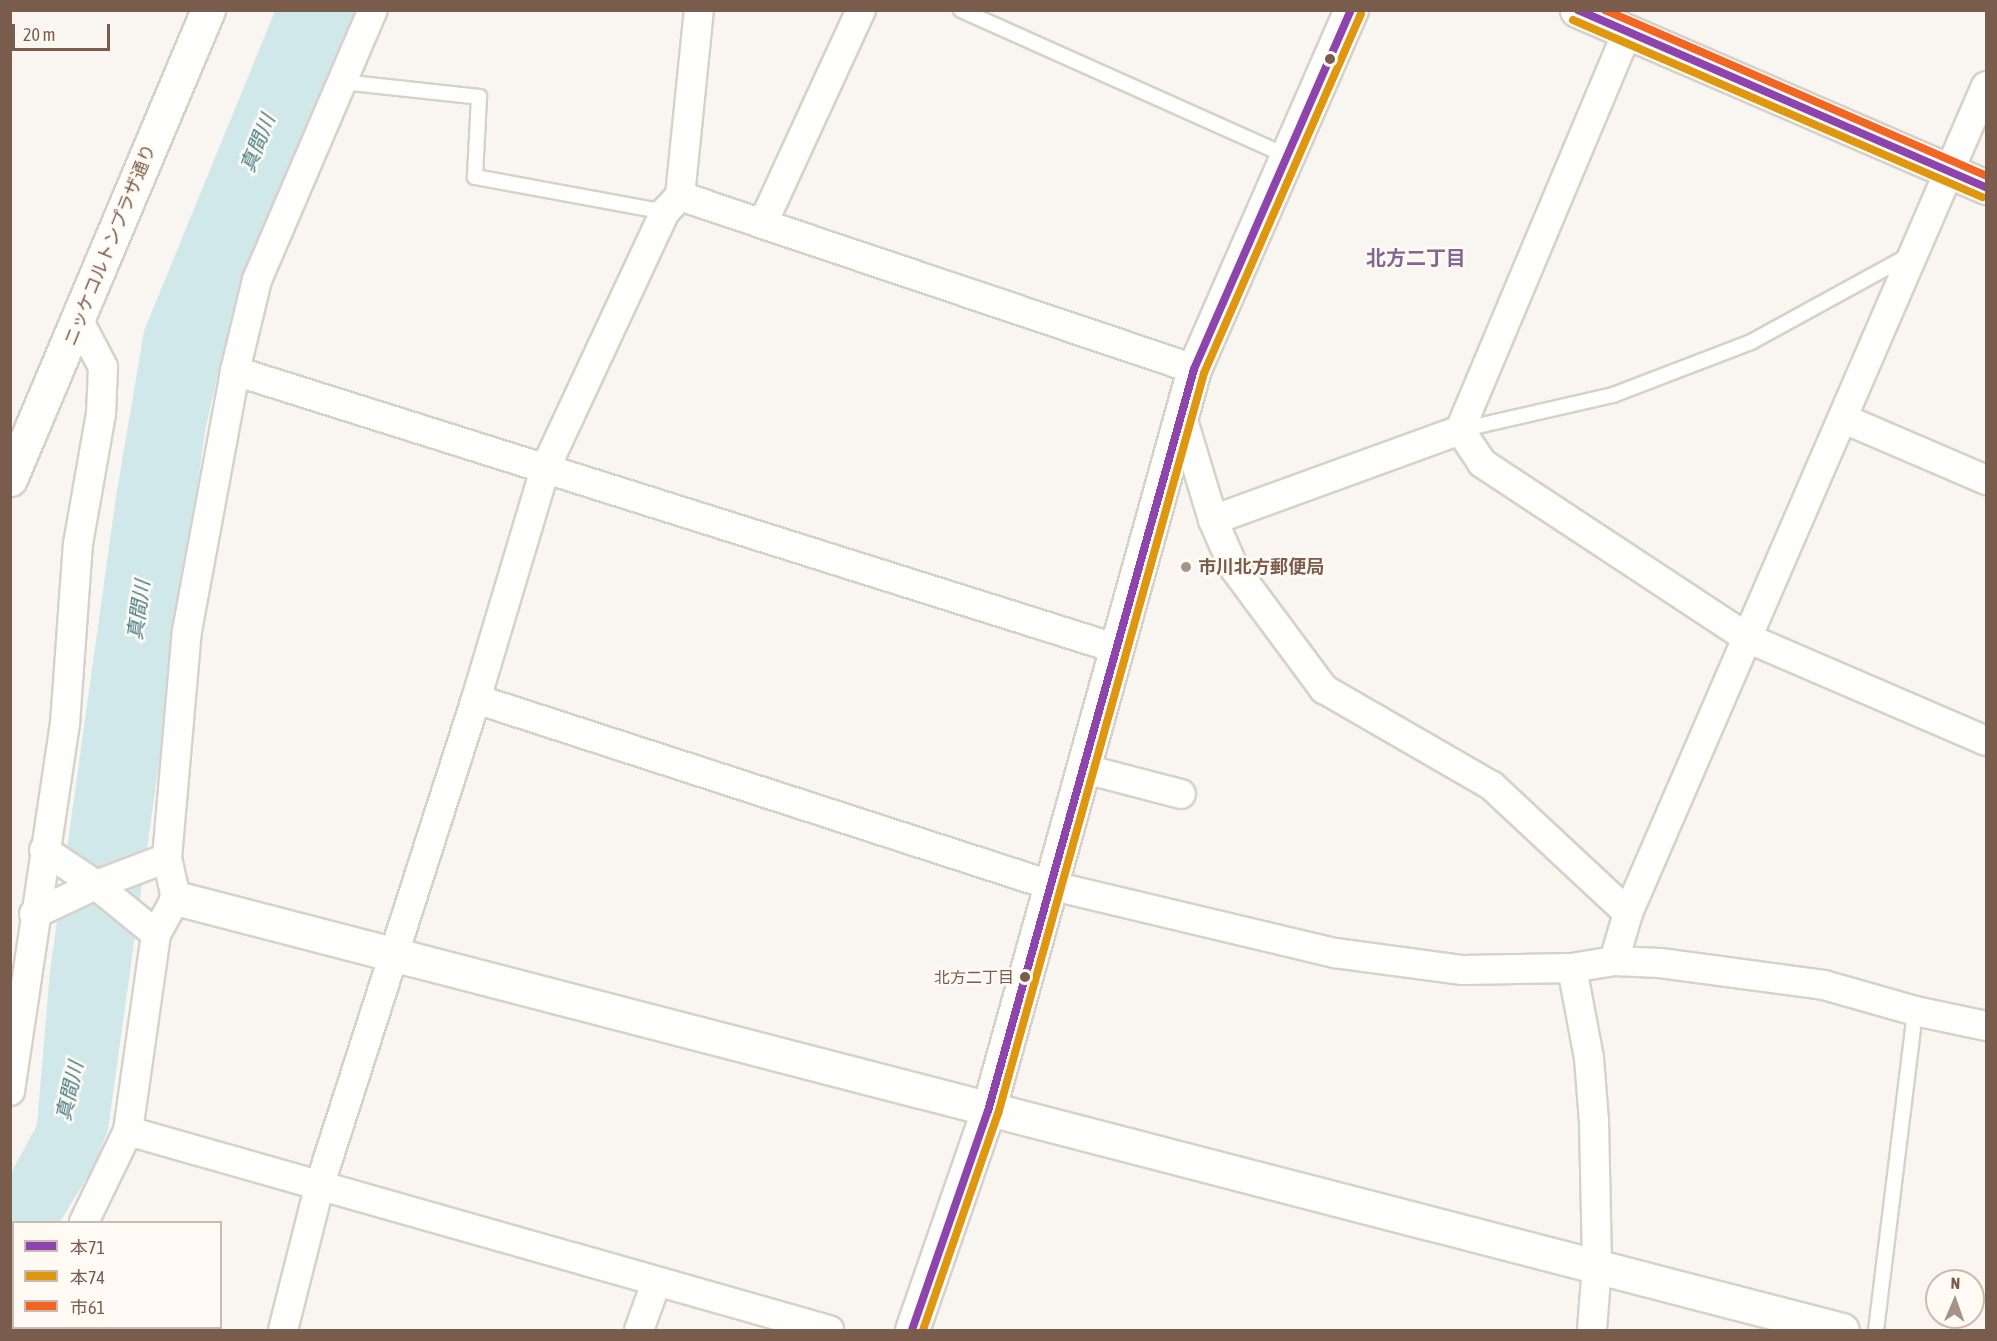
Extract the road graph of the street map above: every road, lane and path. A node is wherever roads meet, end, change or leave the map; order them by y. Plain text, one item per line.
1 (208, 10) edge
2 (373, 10) edge
3 (699, 10) edge
4 (861, 10) edge
5 (961, 10) edge
6 (1351, 10) edge
7 (1577, 10) edge
8 (1627, 33) junction
9 (342, 82) junction
10 (1986, 86) edge
11 (1288, 156) junction
12 (1950, 171) junction
13 (1986, 187) edge
14 (672, 204) junction
15 (763, 223) junction
16 (1916, 251) junction
17 (80, 323) junction
18 (1194, 369) junction
19 (235, 371) junction
20 (1182, 417) junction
21 (1844, 419) junction
22 (1460, 430) junction
23 (545, 469) junction
24 (10, 479) edge
25 (1986, 480) edge
26 (1213, 520) junction
27 (1747, 638) junction
28 (1118, 649) junction
29 (476, 699) junction
30 (1986, 741) edge
31 (1085, 769) junction
32 (1181, 794) dead end
33 (44, 850) junction
34 (167, 858) junction
35 (96, 885) junction
36 (1053, 886) junction
37 (176, 898) junction
38 (1628, 913) junction
39 (34, 914) junction
40 (156, 934) junction
41 (391, 955) junction
42 (1614, 961) junction
43 (1572, 968) junction
44 (1916, 1011) junction
45 (1986, 1026) edge
46 (10, 1090) edge
47 (988, 1111) junction
48 (128, 1131) junction
49 (320, 1184) junction
50 (84, 1221) edge
51 (1597, 1266) junction
52 (656, 1284) junction
53 (283, 1330) edge
54 (639, 1330) edge
55 (829, 1330) edge
56 (912, 1330) edge
57 (1592, 1330) edge
58 (1842, 1330) edge
59 (1876, 1330) edge

1 - 17 street, ニッケコルトンプラザ通り
2 - 9 street
3 - 14 street
4 - 15 street
5 - 11 lane
6 - 11 street
7 - 8 street
8 - 12 street
8 - 22 street
9 - 14 lane
9 - 19 street
10 - 12 street
11 - 18 street
12 - 13 street
12 - 16 street
14 - 15 street
14 - 23 street
15 - 18 street
16 - 21 street
16 - 22 lane
17 - 24 street, ニッケコルトンプラザ通り
17 - 33 street
18 - 20 street
19 - 23 street
19 - 34 street
20 - 26 street
20 - 28 street
21 - 25 street
21 - 27 street
22 - 26 street
22 - 27 street
23 - 28 street
23 - 29 street
26 - 38 street
27 - 30 street
27 - 38 street
28 - 31 street
29 - 36 street
29 - 41 street
31 - 32 street
31 - 36 street
33 - 35 street
33 - 39 street
34 - 35 street
34 - 37 street
35 - 39 street
35 - 40 street
36 - 43 street
36 - 47 street
37 - 40 street
37 - 41 street
38 - 42 street
39 - 46 street
40 - 48 street
41 - 47 street
41 - 49 street
42 - 43 street
42 - 44 street
43 - 51 street
44 - 45 street
44 - 59 lane
47 - 51 street
47 - 56 street
48 - 49 street
48 - 50 street
49 - 52 street
49 - 53 street
51 - 57 street
51 - 58 street
52 - 54 street
52 - 55 street

